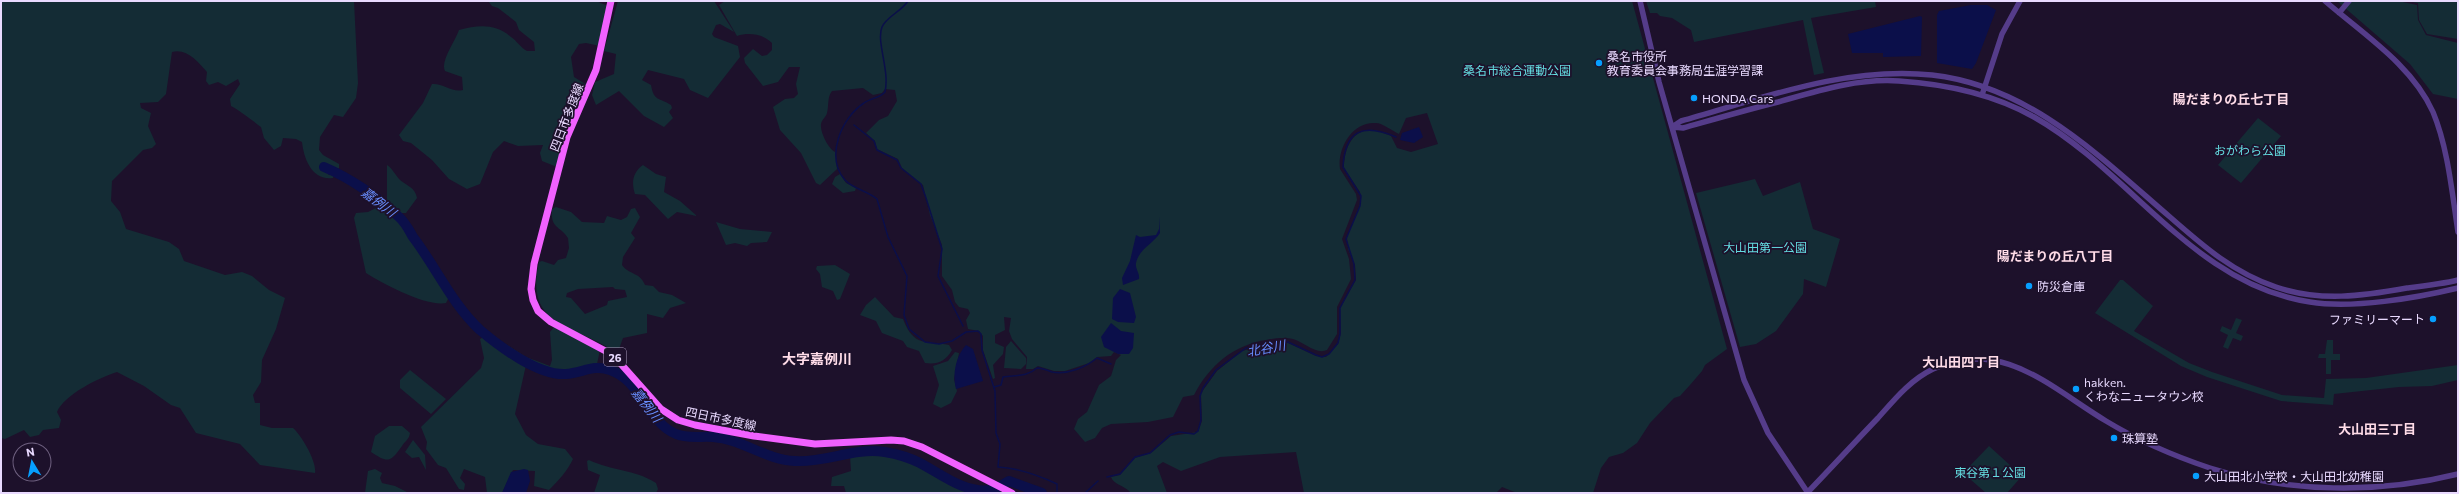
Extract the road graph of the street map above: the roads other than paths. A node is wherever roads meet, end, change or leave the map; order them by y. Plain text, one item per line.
1 (611, 1) edge
2 (1640, 1) edge
3 (2020, 1) edge
4 (2325, 1) edge
5 (2349, 1) edge
6 (2339, 13) junction
7 (1985, 87) junction
8 (1982, 95) junction
9 (1672, 127) junction
10 (2458, 232) edge
11 (2458, 280) edge
12 (2458, 288) edge
13 (2458, 474) edge
14 (2338, 490) edge
15 (1008, 491) edge
16 (1807, 493) edge

1 - 15 main road, 四日市多度線 / 26
2 - 9 street
3 - 7 street
4 - 6 street
5 - 6 street
6 - 10 street
7 - 8 street
7 - 9 street
7 - 11 street
8 - 9 street
8 - 12 street
9 - 16 street
13 - 14 street
14 - 16 street

